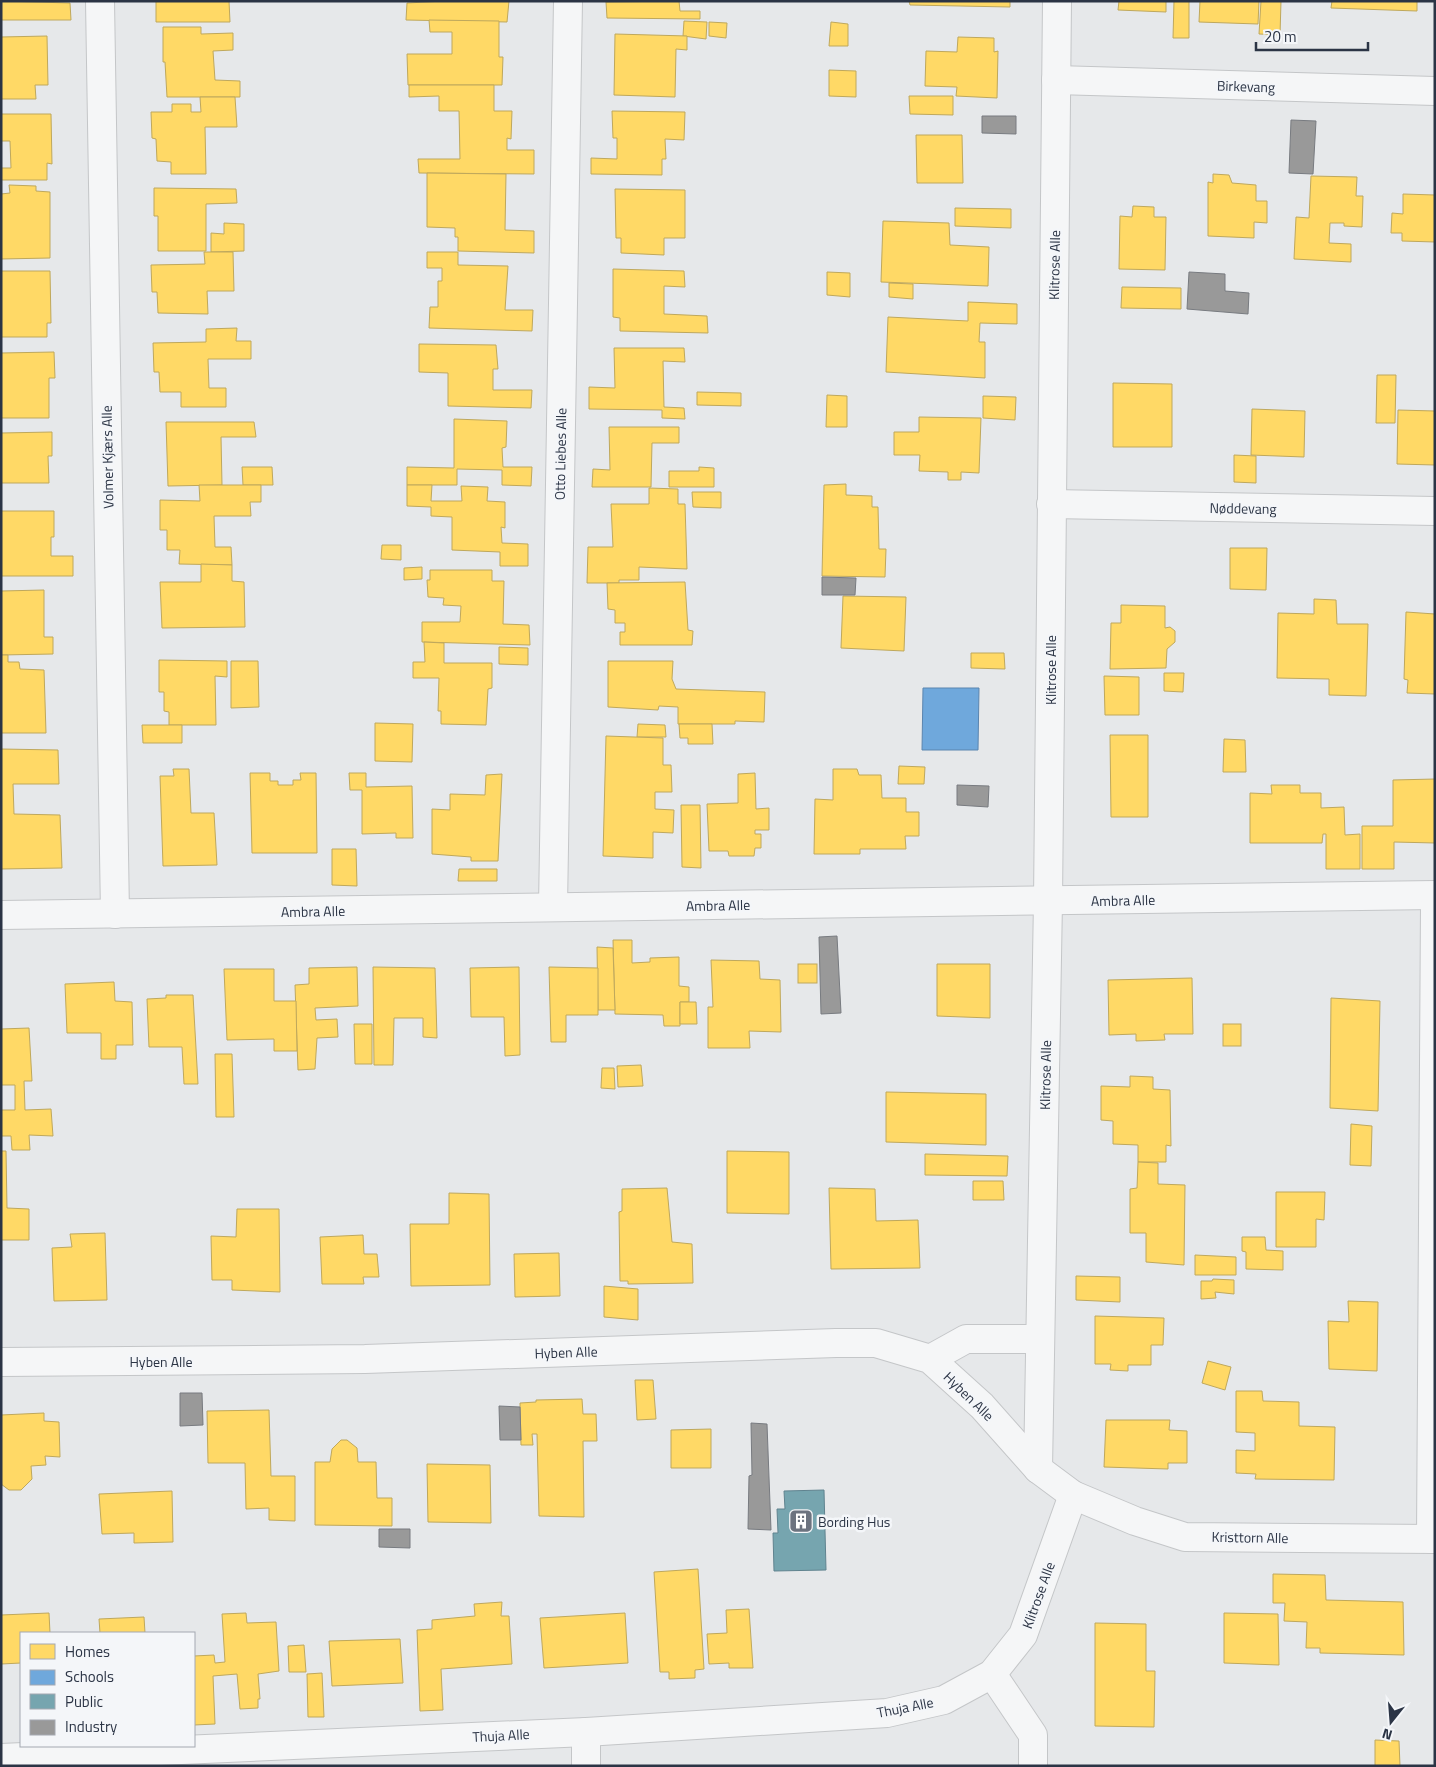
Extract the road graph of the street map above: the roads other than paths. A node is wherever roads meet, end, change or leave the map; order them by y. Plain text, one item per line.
1 (100, 1) edge
2 (568, 1) edge
3 (1057, 1) edge
4 (1056, 80) junction
5 (1435, 91) edge
6 (1051, 504) junction
7 (1435, 511) edge
8 (1435, 895) edge
9 (1048, 901) junction
10 (1435, 905) edge
11 (554, 907) junction
12 (115, 914) junction
13 (1, 915) edge
14 (1039, 1339) junction
15 (930, 1359) junction
16 (1, 1362) edge
17 (1038, 1469) junction
18 (1073, 1495) junction
19 (1433, 1539) edge
20 (992, 1674) junction
21 (586, 1732) junction
22 (1, 1758) edge
23 (586, 1766) edge
24 (1033, 1766) edge

1 - 12 street, Volmer Kjærs Alle
2 - 11 street, Otto Liebes Alle
3 - 4 street, Klitrose Alle
4 - 5 street, Birkevang
4 - 6 street, Klitrose Alle
6 - 7 street, Nøddevang
6 - 9 street, Klitrose Alle
8 - 9 street, Ambra Alle
9 - 11 street, Ambra Alle
9 - 14 street, Klitrose Alle
10 - 19 street
11 - 12 street, Ambra Alle
12 - 13 street, Ambra Alle
14 - 15 street
14 - 17 street, Klitrose Alle
15 - 16 street, Hyben Alle
15 - 17 street, Hyben Alle
17 - 18 street, Hyben Alle
18 - 19 street, Kristtorn Alle
18 - 20 street, Klitrose Alle
20 - 21 street, Thuja Alle
20 - 24 street
21 - 22 street, Thuja Alle
21 - 23 street

